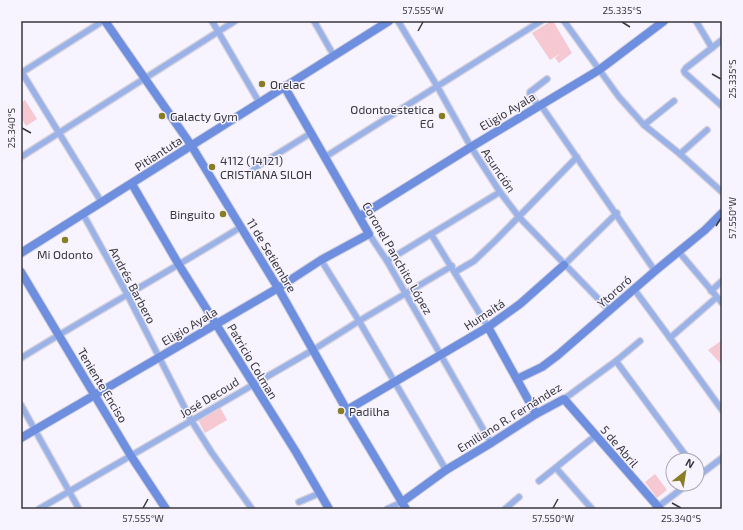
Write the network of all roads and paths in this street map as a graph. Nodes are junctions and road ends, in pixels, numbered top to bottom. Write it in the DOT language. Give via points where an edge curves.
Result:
graph roads {
  1 [pos="104,21"];
  2 [pos="212,21"];
  3 [pos="235,21"];
  4 [pos="314,21"];
  5 [pos="389,21"];
  6 [pos="398,21"];
  7 [pos="541,21"];
  8 [pos="564,21"];
  9 [pos="664,21"];
  10 [pos="696,21"];
  11 [pos="218,32"];
  12 [pos="722,40"];
  13 [pos="712,48"];
  14 [pos="334,56"];
  15 [pos="599,70"];
  16 [pos="21,72"];
  17 [pos="145,78"];
  18 [pos="547,79"];
  19 [pos="284,86"];
  20 [pos="437,86"];
  21 [pos="674,101"];
  22 [pos="259,102"];
  23 [pos="539,105"];
  24 [pos="722,106"];
  25 [pos="644,125"];
  26 [pos="707,130"];
  27 [pos="59,132"];
  28 [pos="311,133"];
  29 [pos="191,145"];
  30 [pos="471,147"];
  31 [pos="680,154"];
  32 [pos="21,157"];
  33 [pos="325,157"];
  34 [pos="577,157"];
  35 [pos="253,169"];
  36 [pos="132,184"];
  37 [pos="500,192"];
  38 [pos="722,192"];
  39 [pos="102,202"];
  40 [pos="617,213"];
  41 [pos="722,213"];
  42 [pos="83,214"];
  43 [pos="360,216"];
  44 [pos="519,217"];
  45 [pos="241,227"];
  46 [pos="369,234"];
  47 [pos="431,234"];
  48 [pos="679,252"];
  49 [pos="21,253"];
  50 [pos="321,260"];
  51 [pos="387,262"];
  52 [pos="180,265"];
  53 [pos="564,265"];
  54 [pos="452,266"];
  55 [pos="655,271"];
  56 [pos="21,272"];
  57 [pos="455,272"];
  58 [pos="722,281"];
  59 [pos="278,288"];
  60 [pos="634,289"];
  61 [pos="711,290"];
  62 [pos="405,293"];
  63 [pos="127,294"];
  64 [pos="717,297"];
  65 [pos="722,303"];
  66 [pos="610,311"];
  67 [pos="358,321"];
  68 [pos="217,323"];
  69 [pos="488,327"];
  70 [pos="59,334"];
  71 [pos="670,338"];
  72 [pos="640,341"];
  73 [pos="313,350"];
  74 [pos="441,354"];
  75 [pos="21,358"];
  76 [pos="159,358"];
  77 [pos="616,360"];
  78 [pos="517,379"];
  79 [pos="394,382"];
  80 [pos="253,384"];
  81 [pos="94,396"];
  82 [pos="564,399"];
  83 [pos="21,405"];
  84 [pos="347,410"];
  85 [pos="722,410"];
  86 [pos="536,414"];
  87 [pos="191,420"];
  88 [pos="35,430"];
  89 [pos="595,436"];
  90 [pos="21,438"];
  91 [pos="491,443"];
  92 [pos="683,452"];
  93 [pos="131,456"];
  94 [pos="722,458"];
  95 [pos="556,468"];
  96 [pos="705,469"];
  97 [pos="446,470"];
  98 [pos="539,481"];
  99 [pos="69,491"];
  100 [pos="678,492"];
  101 [pos="320,493"];
  102 [pos="519,497"];
  103 [pos="299,502"];
  104 [pos="404,506"];
  105 [pos="658,508"];
  106 [pos="39,509"];
  107 [pos="79,509"];
  108 [pos="166,509"];
  109 [pos="252,509"];
  110 [pos="329,509"];
  111 [pos="387,509"];
  112 [pos="505,509"];
  113 [pos="592,509"];
  1 -- 16 [label="street"];
  1 -- 17 [label="street, 11 de Setiembre"];
  2 -- 11 [label="street"];
  3 -- 11 [label="street"];
  4 -- 14 [label="street"];
  5 -- 14 [label="street, Pitiantuta"];
  6 -- 20 [label="street, Asunción"];
  7 -- 20 [label="street"];
  8 -- 15 [label="street"];
  9 -- 15 [label="street, Eligio Ayala"];
  10 -- 13 [label="street"];
  11 -- 17 [label="street"];
  11 -- 22 [label="street"];
  12 -- 13 [label="street"];
  13 -- 24 [label="street" via="684,71"];
  14 -- 19 [label="street, Pitiantuta"];
  15 -- 23 [label="street, Eligio Ayala"];
  15 -- 25 [label="street"];
  16 -- 27 [label="street"];
  17 -- 27 [label="street"];
  17 -- 29 [label="street, 11 de Setiembre"];
  18 -- 23 [label="street" via="530,92"];
  19 -- 22 [label="street, Pitiantuta"];
  19 -- 28 [label="street, Coronel Panchito López"];
  20 -- 30 [label="street, Asunción"];
  20 -- 33 [label="street"];
  21 -- 25 [label="street"];
  22 -- 29 [label="street, Pitiantuta"];
  23 -- 30 [label="street, Eligio Ayala"];
  23 -- 34 [label="street"];
  25 -- 31 [label="street"];
  26 -- 31 [label="street"];
  27 -- 32 [label="street"];
  27 -- 39 [label="street"];
  28 -- 33 [label="street, Coronel Panchito López"];
  28 -- 35 [label="street"];
  29 -- 36 [label="street, Pitiantuta"];
  29 -- 45 [label="street, 11 de Setiembre"];
  30 -- 37 [label="street, Asunción"];
  30 -- 43 [label="street, Eligio Ayala"];
  31 -- 38 [label="street"];
  33 -- 43 [label="street, Coronel Panchito López"];
  34 -- 40 [label="street"];
  34 -- 44 [label="street"];
  36 -- 39 [label="street, Pitiantuta"];
  36 -- 52 [label="street, Patricio Colman"];
  37 -- 44 [label="street, Asunción"];
  37 -- 47 [label="street"];
  39 -- 42 [label="street, Pitiantuta"];
  40 -- 53 [label="street, Humaitá"];
  40 -- 55 [label="street"];
  41 -- 48 [label="street, Ytororó"];
  42 -- 49 [label="street, Pitiantuta"];
  42 -- 63 [label="street, Andrés Barbero"];
  43 -- 46 [label="street, Coronel Panchito López"];
  44 -- 53 [label="street, Asunción"];
  44 -- 57 [label="street" via="474,261"];
  45 -- 52 [label="street"];
  45 -- 59 [label="street, 11 de Setiembre"];
  46 -- 50 [label="street, Eligio Ayala"];
  46 -- 51 [label="street, Coronel Panchito López"];
  47 -- 51 [label="street"];
  47 -- 54 [label="street"];
  48 -- 55 [label="street, Ytororó"];
  48 -- 61 [label="street"];
  50 -- 59 [label="street, Eligio Ayala"];
  50 -- 67 [label="street"];
  51 -- 62 [label="street, Coronel Panchito López"];
  52 -- 63 [label="street"];
  52 -- 68 [label="street, Patricio Colman"];
  53 -- 66 [label="street, Asunción"];
  53 -- 69 [label="street, Humaitá" via="520,304"];
  54 -- 57 [label="street"];
  54 -- 62 [label="street, José Decoud"];
  55 -- 60 [label="street, Ytororó"];
  56 -- 70 [label="street, Teniente Enciso"];
  57 -- 69 [label="street"];
  58 -- 61 [label="street"];
  59 -- 68 [label="street, Eligio Ayala"];
  59 -- 73 [label="street, 11 de Setiembre"];
  60 -- 66 [label="street, Ytororó"];
  60 -- 71 [label="street"];
  61 -- 64 [label="street"];
  62 -- 67 [label="street, José Decoud"];
  62 -- 74 [label="street, Coronel Panchito López"];
  63 -- 70 [label="street"];
  63 -- 76 [label="street, Andrés Barbero"];
  64 -- 65 [label="street"];
  64 -- 71 [label="street"];
  66 -- 78 [label="street, Ytororó" via="553,359"];
  67 -- 73 [label="street, José Decoud"];
  67 -- 79 [label="street"];
  68 -- 76 [label="street, Eligio Ayala"];
  68 -- 80 [label="street, Patricio Colman"];
  69 -- 74 [label="street, Humaitá"];
  69 -- 78 [label="street"];
  70 -- 75 [label="street"];
  70 -- 81 [label="street, Teniente Enciso"];
  71 -- 85 [label="street"];
  72 -- 77 [label="street, Emiliano R. Fernández"];
  73 -- 80 [label="street, José Decoud"];
  73 -- 84 [label="street, 11 de Setiembre"];
  74 -- 79 [label="street, Humaitá"];
  74 -- 91 [label="street, Coronel Panchito López"];
  76 -- 81 [label="street, Eligio Ayala"];
  76 -- 87 [label="street, Andrés Barbero"];
  77 -- 82 [label="street, Emiliano R. Fernández"];
  77 -- 92 [label="street"];
  78 -- 86 [label="street"];
  79 -- 84 [label="street, Humaitá"];
  79 -- 97 [label="street"];
  80 -- 87 [label="street, José Decoud"];
  80 -- 101 [label="street, Patricio Colman"];
  81 -- 88 [label="street, Eligio Ayala"];
  81 -- 93 [label="street, Teniente Enciso"];
  82 -- 86 [label="street, Emiliano R. Fernández"];
  82 -- 89 [label="street, 5 de Abril"];
  83 -- 88 [label="street"];
  84 -- 104 [label="street, 11 de Setiembre"];
  86 -- 91 [label="street, Emiliano R. Fernández"];
  87 -- 93 [label="street, José Decoud"];
  87 -- 109 [label="street, Andrés Barbero"];
  88 -- 90 [label="street, Eligio Ayala"];
  88 -- 99 [label="street"];
  89 -- 95 [label="street"];
  89 -- 105 [label="street, 5 de Abril"];
  91 -- 97 [label="street, Emiliano R. Fernández"];
  93 -- 99 [label="street, José Decoud"];
  93 -- 108 [label="street, Teniente Enciso"];
  94 -- 96 [label="street"];
  95 -- 98 [label="street"];
  95 -- 113 [label="street"];
  97 -- 104 [label="street, Emiliano R. Fernández"];
  99 -- 106 [label="street, José Decoud"];
  99 -- 107 [label="street"];
  100 -- 105 [label="street"];
  101 -- 103 [label="street"];
  101 -- 110 [label="street, Patricio Colman"];
  102 -- 112 [label="street"];
  104 -- 111 [label="street, Emiliano R. Fernández"];
}
